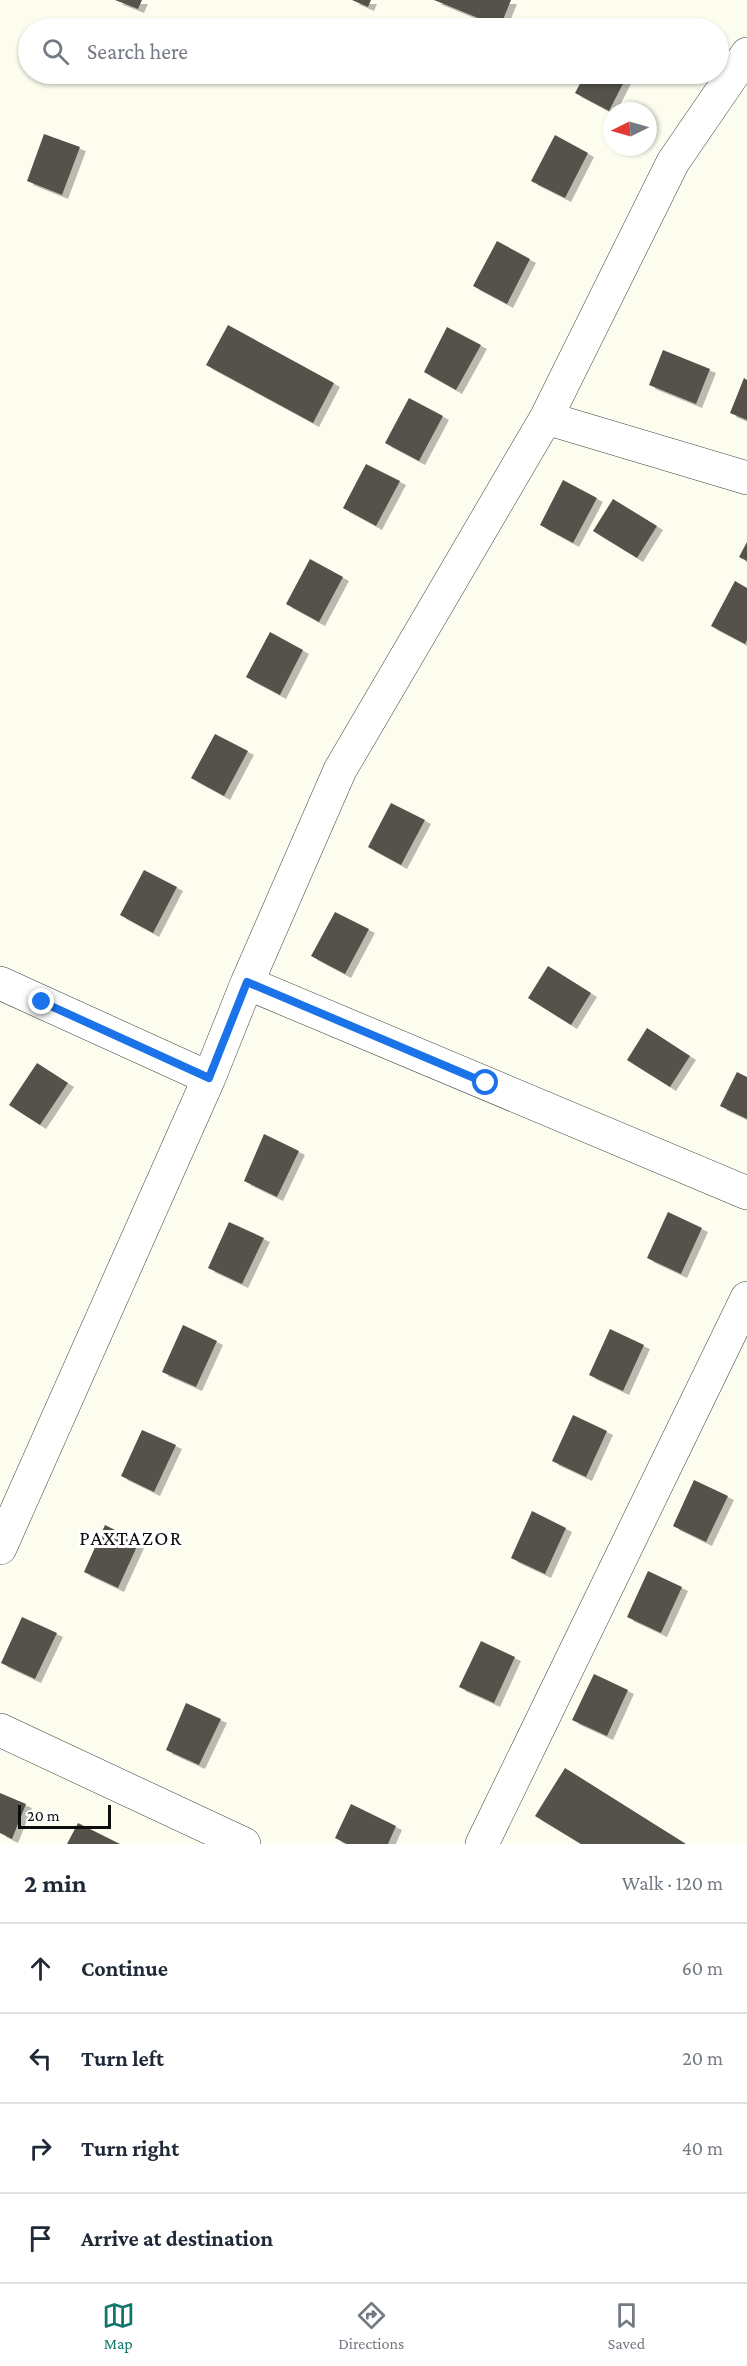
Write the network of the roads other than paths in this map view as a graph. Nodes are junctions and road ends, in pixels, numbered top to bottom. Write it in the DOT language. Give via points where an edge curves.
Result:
graph roads {
  1 [pos="747,54"];
  2 [pos="729,80"];
  3 [pos="726,84"];
  4 [pos="546,418"];
  5 [pos="747,478"];
  6 [pos="247,982"];
  7 [pos="0,983"];
  8 [pos="209,1078"];
  9 [pos="747,1193"];
  10 [pos="747,1298"];
  11 [pos="0,1548"];
  12 [pos="0,1730"];
  13 [pos="244,1844"];
  14 [pos="482,1844"];
  1 -- 2 [label="street"];
  3 -- 4 [label="street" via="673,162"];
  4 -- 5 [label="street"];
  4 -- 6 [label="street" via="339,770"];
  6 -- 8 [label="street"];
  6 -- 9 [label="street"];
  7 -- 8 [label="street"];
  8 -- 11 [label="street"];
  10 -- 14 [label="street"];
  12 -- 13 [label="street"];
}
